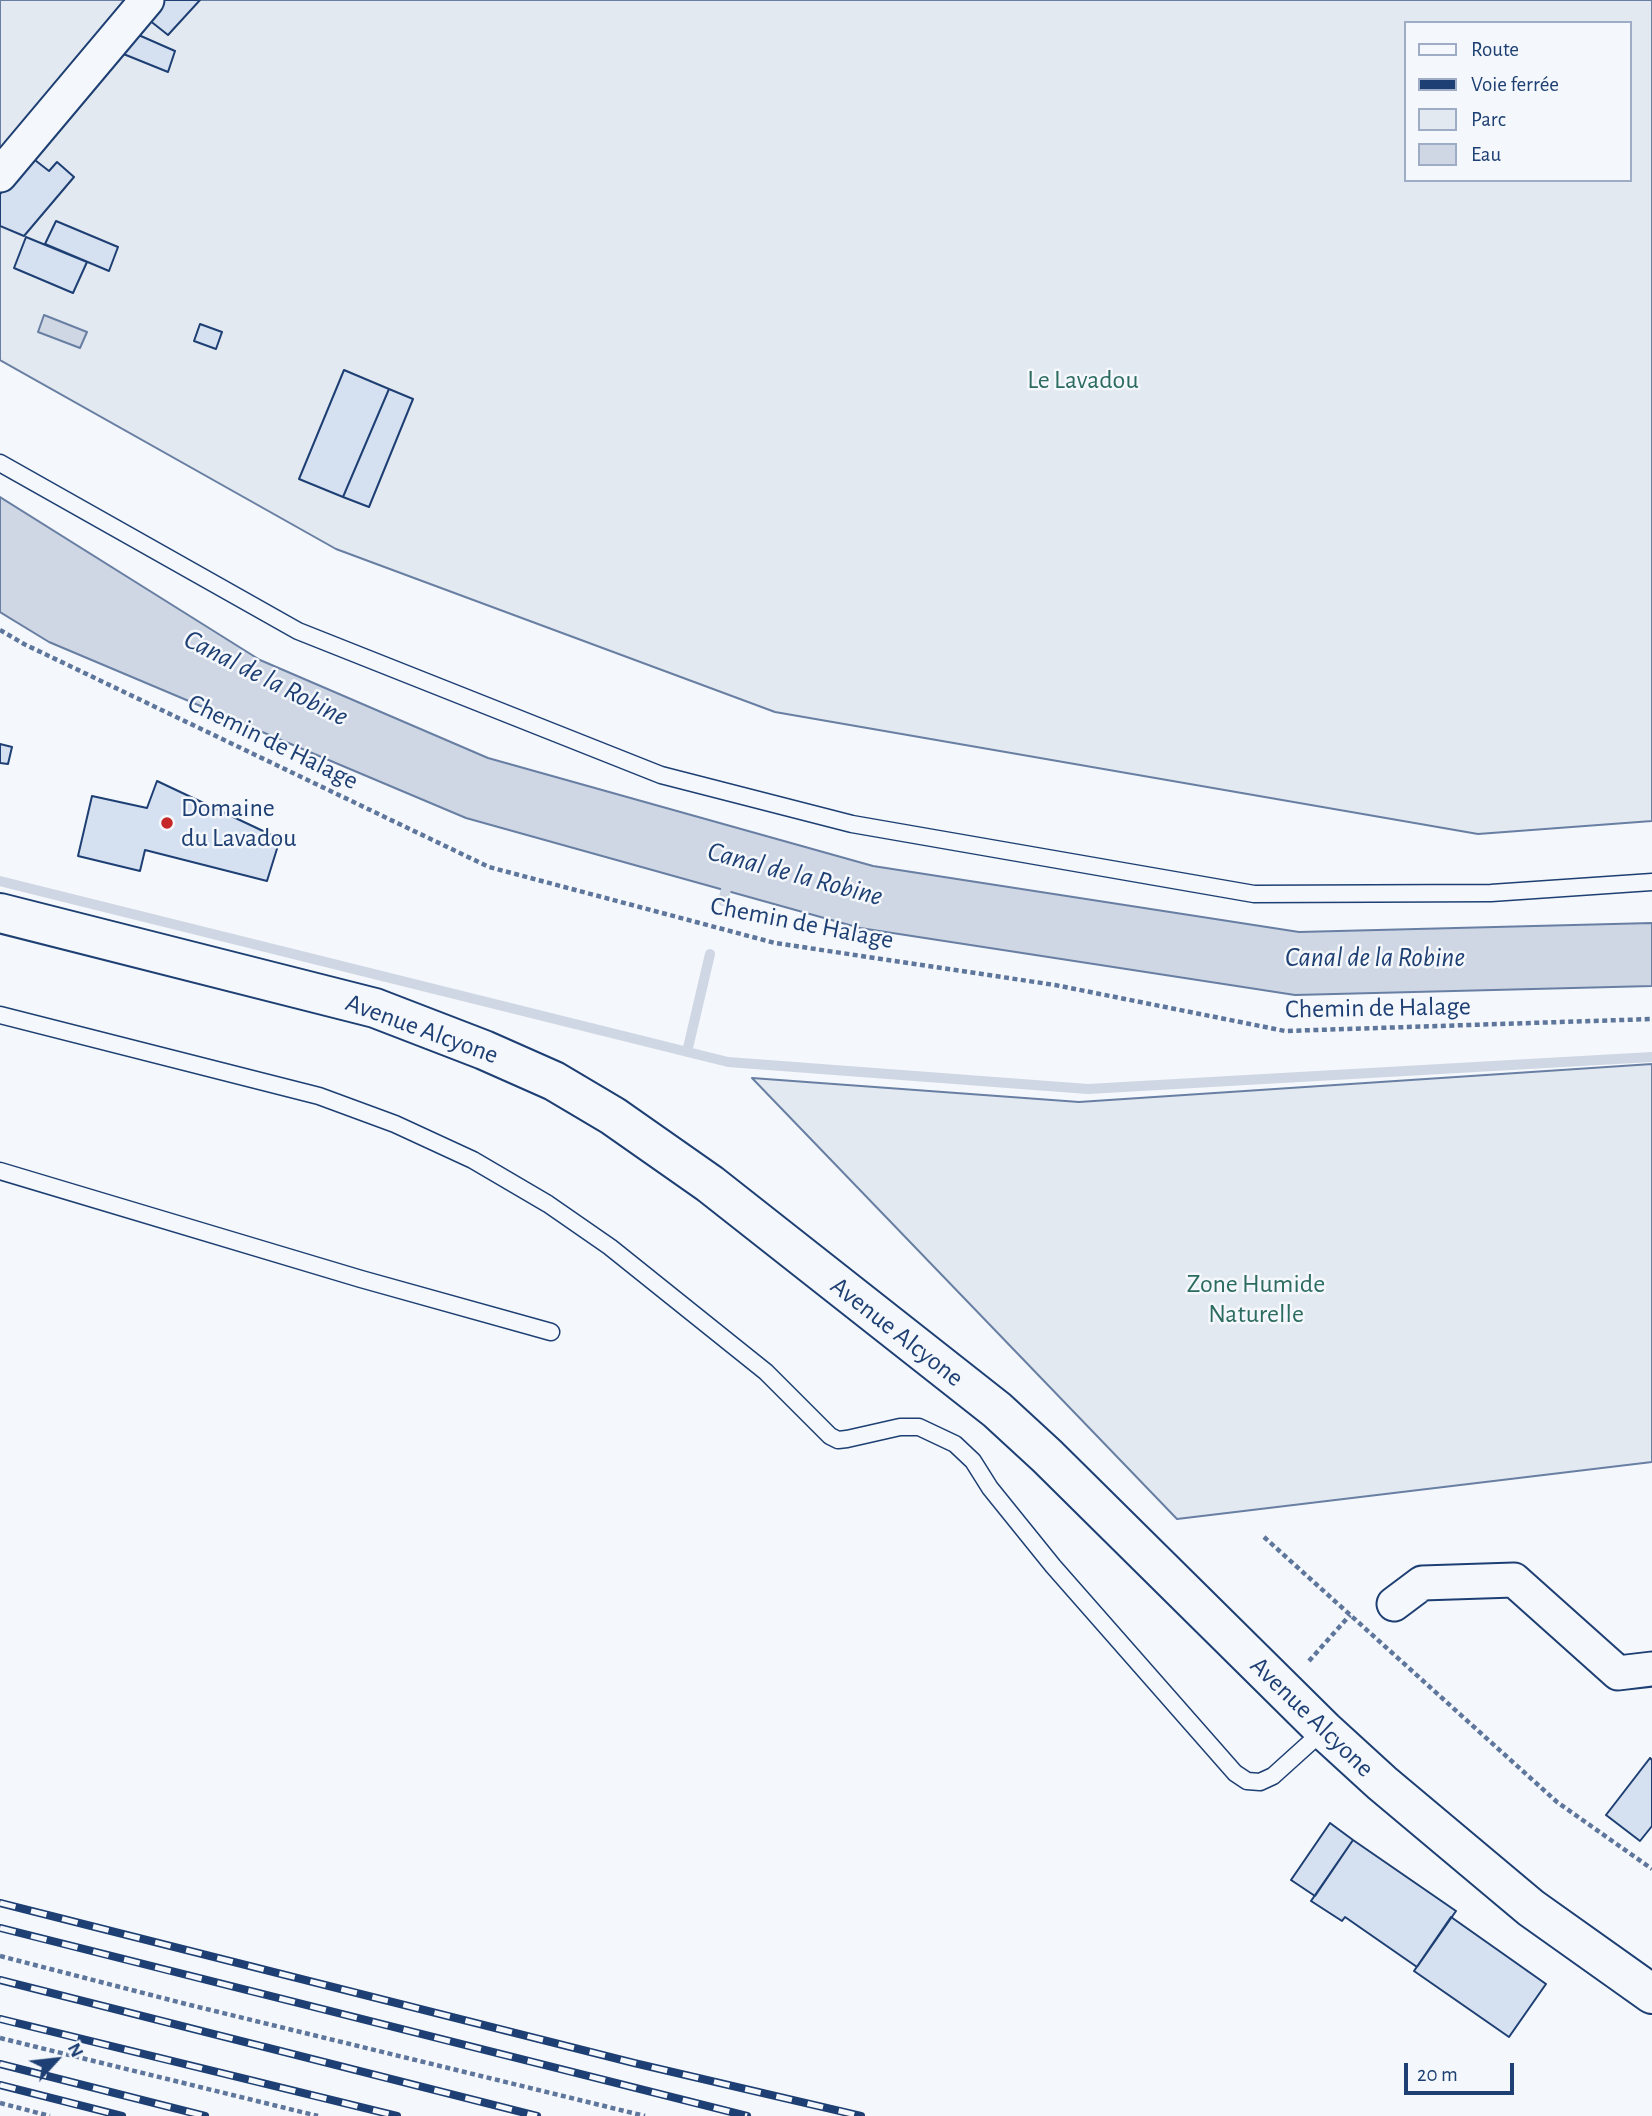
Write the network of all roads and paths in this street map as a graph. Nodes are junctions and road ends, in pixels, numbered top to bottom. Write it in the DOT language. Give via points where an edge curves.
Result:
graph roads {
  1 [pos="147,0"];
  2 [pos="0,175"];
  3 [pos="0,463"];
  4 [pos="0,630"];
  5 [pos="1652,882"];
  6 [pos="0,913"];
  7 [pos="0,1015"];
  8 [pos="1652,1019"];
  9 [pos="0,1171"];
  10 [pos="551,1332"];
  11 [pos="1264,1537"];
  12 [pos="1394,1604"];
  13 [pos="1350,1615"];
  14 [pos="1652,1669"];
  15 [pos="1283,1690"];
  16 [pos="1324,1730"];
  17 [pos="1652,1869"];
  18 [pos="0,1956"];
  19 [pos="1652,1994"];
  20 [pos="0,2038"];
  21 [pos="0,2103"];
  22 [pos="50,2116"];
  23 [pos="318,2116"];
  24 [pos="645,2116"];
  1 -- 2 [label="street"];
  3 -- 5 [label="lane" via="298,631 661,775 840,821 1254,894 1490,893"];
  4 -- 8 [label="path, Chemin de Halage" via="489,867 775,943 1055,985 1285,1031"];
  6 -- 15 [label="street, Avenue Alcyone" via="375,1008 554,1081 613,1116 710,1184 997,1410"];
  7 -- 16 [label="lane" via="319,1096 473,1160 610,1247 766,1372 830,1436 838,1440 919,1427 955,1444 1053,1566 1235,1773 1247,1781 1273,1776"];
  9 -- 10 [label="lane"];
  11 -- 13 [label="path"];
  12 -- 14 [label="street" via="1422,1583 1514,1580 1618,1673"];
  13 -- 15 [label="path"];
  13 -- 17 [label="path" via="1557,1802"];
  15 -- 16 [label="street, Avenue Alcyone"];
  16 -- 19 [label="street, Avenue Alcyone" via="1520,1899"];
  18 -- 24 [label="path"];
  20 -- 23 [label="path"];
  21 -- 22 [label="path"];
}
